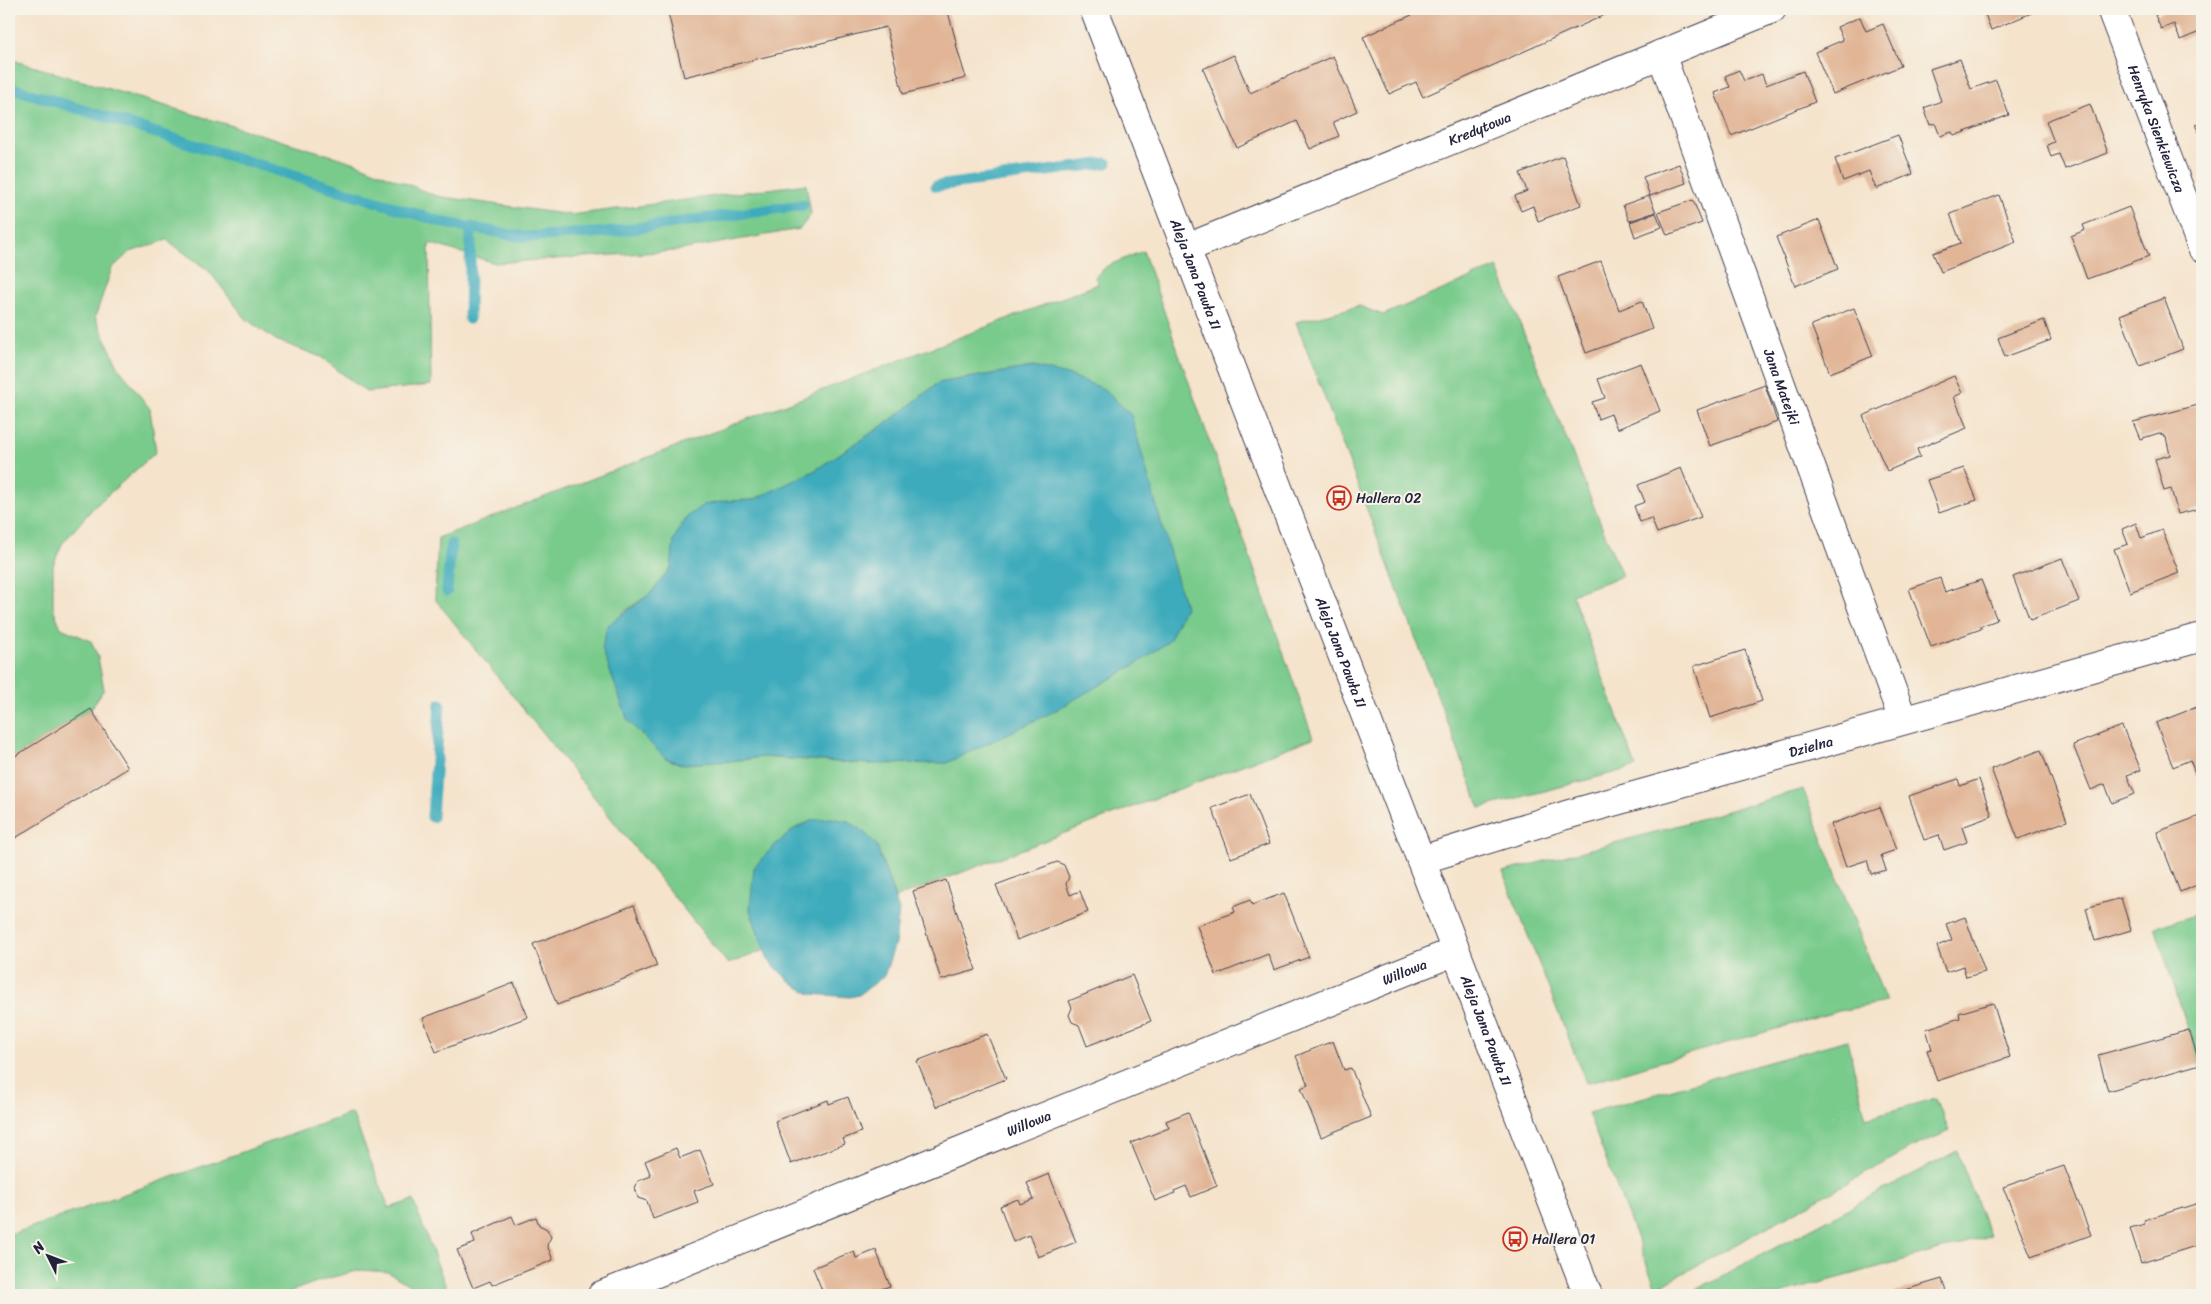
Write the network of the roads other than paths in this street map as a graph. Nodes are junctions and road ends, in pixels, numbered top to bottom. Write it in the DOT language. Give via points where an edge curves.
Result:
graph roads {
  1 [pos="1094,9"];
  2 [pos="1772,9"];
  3 [pos="2111,9"];
  4 [pos="1662,54"];
  5 [pos="1187,248"];
  6 [pos="2202,248"];
  7 [pos="2202,637"];
  8 [pos="1903,720"];
  9 [pos="1421,860"];
  10 [pos="1456,951"];
  11 [pos="602,1295"];
  12 [pos="1588,1295"];
  1 -- 5 [label="street, Aleja Jana Pawła II"];
  2 -- 4 [label="street, Kredytowa"];
  3 -- 6 [label="street, Henryka Sienkiewicza"];
  4 -- 5 [label="street, Kredytowa"];
  4 -- 8 [label="street, Jana Matejki"];
  5 -- 9 [label="street, Aleja Jana Pawła II"];
  7 -- 8 [label="street, Dzielna"];
  8 -- 9 [label="street, Dzielna" via="1566,815"];
  9 -- 10 [label="street, Aleja Jana Pawła II"];
  10 -- 11 [label="street, Willowa"];
  10 -- 12 [label="street, Aleja Jana Pawła II"];
}
